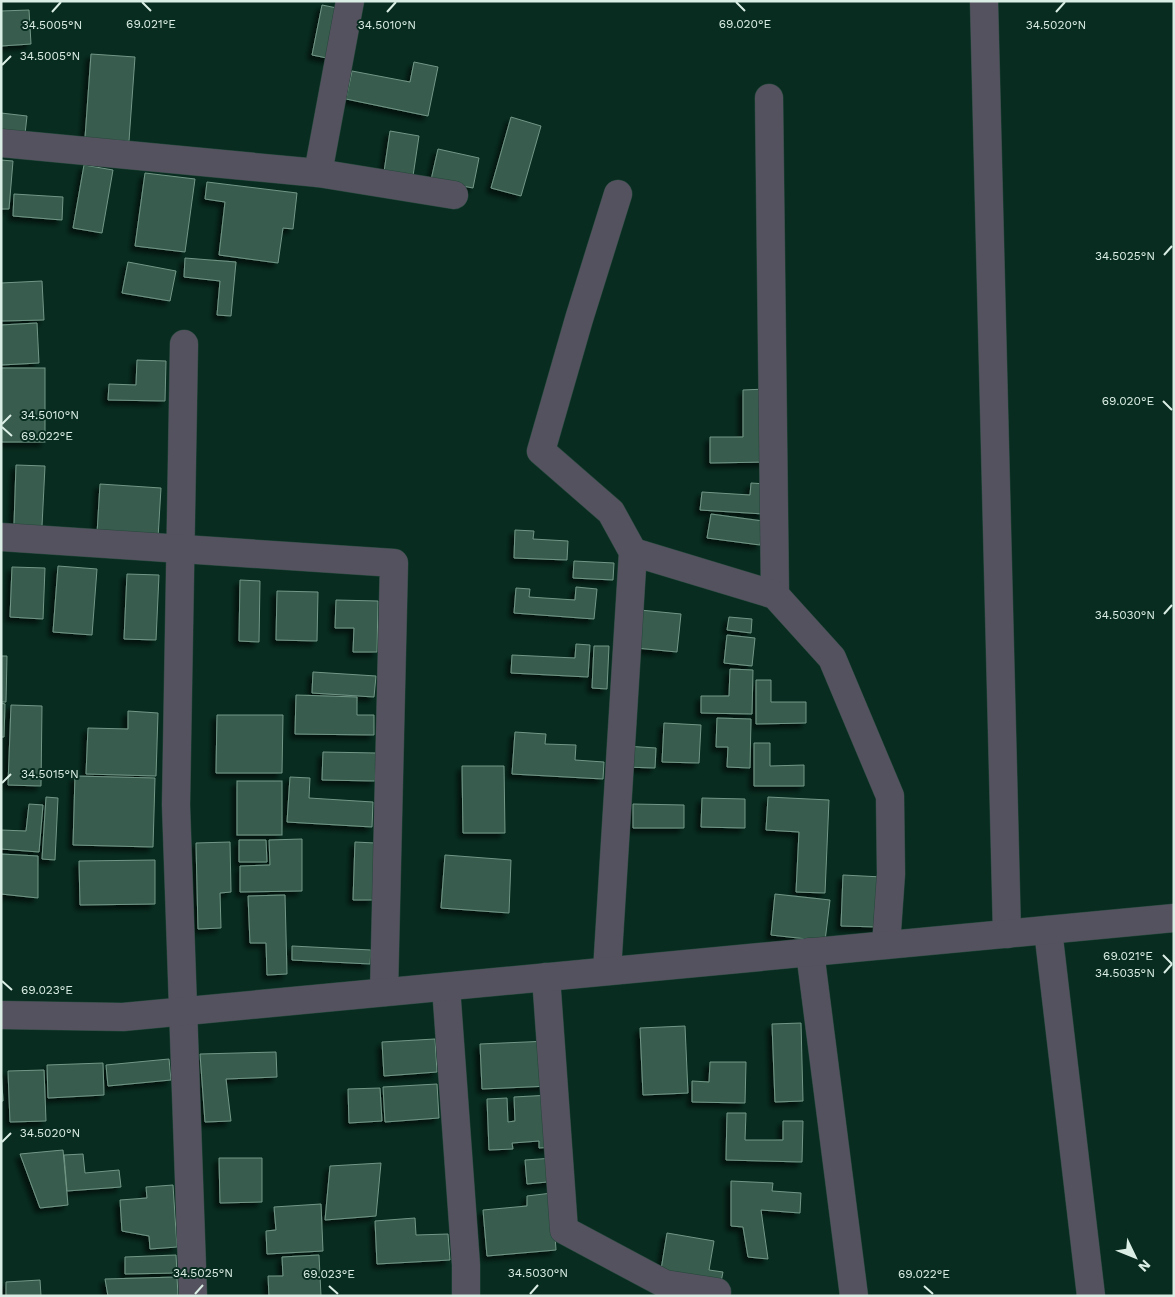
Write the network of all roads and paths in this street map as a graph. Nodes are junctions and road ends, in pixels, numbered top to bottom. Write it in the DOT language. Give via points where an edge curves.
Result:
graph roads {
  1 [pos="350,1"];
  2 [pos="984,1"];
  3 [pos="769,98"];
  4 [pos="1,143"];
  5 [pos="318,174"];
  6 [pos="618,194"];
  7 [pos="454,195"];
  8 [pos="184,344"];
  9 [pos="1,537"];
  10 [pos="181,549"];
  11 [pos="634,552"];
  12 [pos="775,594"];
  13 [pos="1174,918"];
  14 [pos="1048,930"];
  15 [pos="1006,934"];
  16 [pos="886,945"];
  17 [pos="810,952"];
  18 [pos="607,972"];
  19 [pos="546,977"];
  20 [pos="446,987"];
  21 [pos="384,992"];
  22 [pos="183,1012"];
  23 [pos="1,1015"];
  24 [pos="665,1290"];
  25 [pos="717,1292"];
  26 [pos="193,1296"];
  27 [pos="466,1296"];
  28 [pos="854,1296"];
  29 [pos="1091,1296"];
  1 -- 5 [label="street"];
  2 -- 15 [label="street"];
  3 -- 12 [label="street"];
  4 -- 5 [label="street"];
  5 -- 7 [label="street"];
  6 -- 11 [label="street" via="541,451 611,512"];
  8 -- 10 [label="street"];
  9 -- 10 [label="street"];
  10 -- 21 [label="street" via="394,563"];
  10 -- 22 [label="street" via="176,805"];
  11 -- 12 [label="street"];
  11 -- 18 [label="street"];
  12 -- 16 [label="street" via="832,658 890,796 892,874"];
  13 -- 14 [label="street"];
  14 -- 15 [label="street"];
  14 -- 29 [label="street"];
  15 -- 16 [label="street"];
  16 -- 17 [label="street"];
  17 -- 18 [label="street"];
  17 -- 28 [label="street"];
  18 -- 19 [label="street"];
  19 -- 20 [label="street"];
  19 -- 24 [label="street" via="564,1230"];
  20 -- 21 [label="street"];
  20 -- 27 [label="street"];
  21 -- 22 [label="street"];
  22 -- 23 [label="street" via="123,1017"];
  22 -- 26 [label="street"];
  24 -- 25 [label="street"];
}
